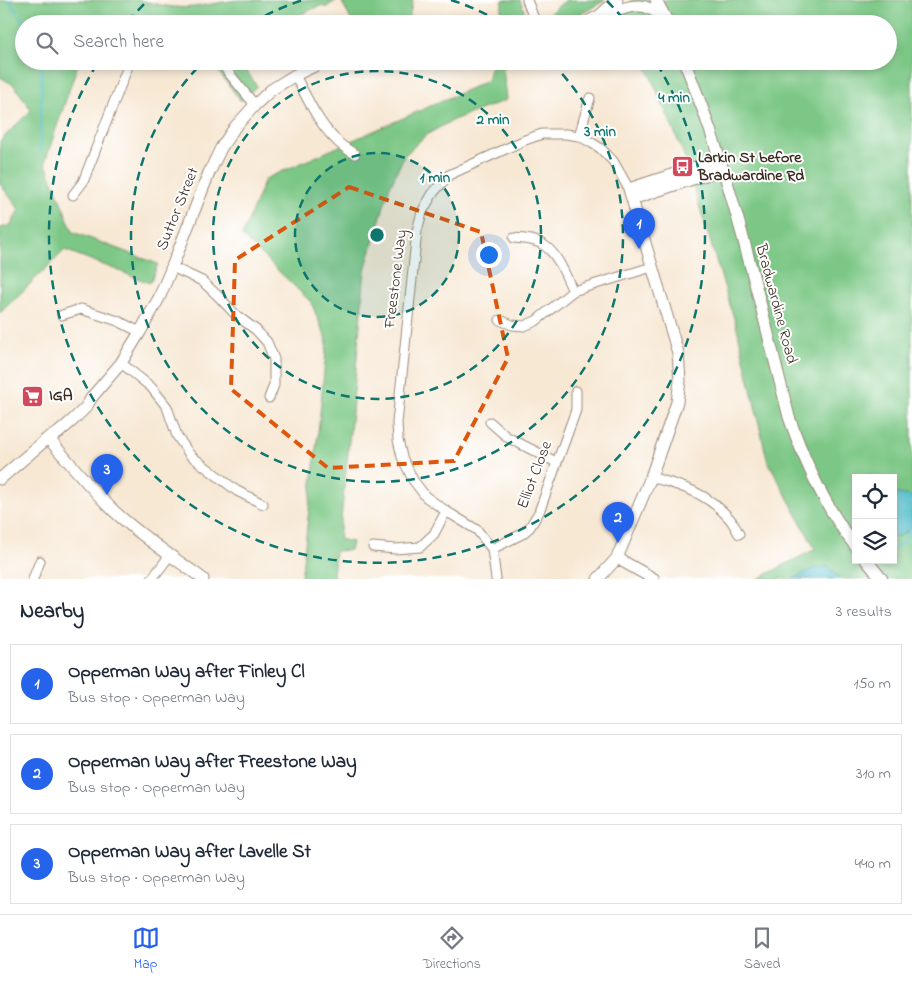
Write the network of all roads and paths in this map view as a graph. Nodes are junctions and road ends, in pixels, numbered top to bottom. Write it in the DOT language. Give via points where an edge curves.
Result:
graph roads {
  1 [pos="527,0"];
  2 [pos="633,0"];
  3 [pos="656,0"];
  4 [pos="663,0"];
  5 [pos="617,6"];
  6 [pos="533,15"];
  7 [pos="601,15"];
  8 [pos="660,15"];
  9 [pos="664,15"];
  10 [pos="667,15"];
  11 [pos="127,70"];
  12 [pos="226,70"];
  13 [pos="306,70"];
  14 [pos="688,70"];
  15 [pos="295,75"];
  16 [pos="590,98"];
  17 [pos="255,105"];
  18 [pos="579,136"];
  19 [pos="355,154"];
  20 [pos="722,164"];
  21 [pos="631,194"];
  22 [pos="73,195"];
  23 [pos="514,238"];
  24 [pos="652,267"];
  25 [pos="172,268"];
  26 [pos="573,290"];
  27 [pos="62,314"];
  28 [pos="500,320"];
  29 [pos="140,332"];
  30 [pos="121,363"];
  31 [pos="576,391"];
  32 [pos="269,398"];
  33 [pos="490,422"];
  34 [pos="48,438"];
  35 [pos="556,462"];
  36 [pos="651,477"];
  37 [pos="0,479"];
  38 [pos="263,504"];
  39 [pos="446,511"];
  40 [pos="739,534"];
  41 [pos="852,541"];
  42 [pos="373,547"];
  43 [pos="492,549"];
  44 [pos="170,555"];
  45 [pos="617,558"];
  46 [pos="40,561"];
  47 [pos="869,564"];
  48 [pos="33,579"];
  49 [pos="152,579"];
  50 [pos="203,579"];
  51 [pos="496,579"];
  52 [pos="598,579"];
  53 [pos="654,579"];
  54 [pos="882,579"];
  1 -- 6 [label="street"];
  2 -- 5 [label="street"];
  3 -- 9 [label="street"];
  4 -- 10 [label="street"];
  5 -- 7 [label="street"];
  5 -- 8 [label="street" via="646,7"];
  11 -- 22 [label="street" via="83,182"];
  12 -- 17 [label="street"];
  13 -- 15 [label="street, Suttor Street"];
  14 -- 20 [label="street, Bradwardine Road"];
  15 -- 17 [label="street, Suttor Street"];
  15 -- 19 [label="street" via="312,108 334,139"];
  16 -- 18 [label="street"];
  17 -- 25 [label="street, Suttor Street" via="221,148"];
  18 -- 21 [label="street, Freestone Way" via="608,155"];
  18 -- 39 [label="street, Freestone Way" via="542,134 492,154 449,175 422,212 417,231 397,423 398,440 413,480 426,496"];
  20 -- 21 [label="street"];
  20 -- 41 [label="street, Bradwardine Road" via="794,433 823,497"];
  21 -- 24 [label="street"];
  23 -- 26 [label="street" via="543,244 556,257"];
  24 -- 26 [label="street"];
  24 -- 36 [label="street" via="678,353 680,382 677,402"];
  25 -- 29 [label="street, Suttor Street"];
  25 -- 32 [label="street" via="202,282 267,342 274,359 274,385"];
  26 -- 28 [label="street" via="530,324 512,325"];
  27 -- 29 [label="street" via="81,309"];
  29 -- 30 [label="street, Suttor Street"];
  30 -- 34 [label="street, Suttor Street" via="86,407"];
  30 -- 38 [label="street" via="151,387 167,407 177,436 190,455 236,491"];
  31 -- 35 [label="street, Elliot Close" via="576,410"];
  33 -- 35 [label="street" via="507,437"];
  34 -- 37 [label="street, Suttor Street"];
  34 -- 44 [label="street" via="116,513"];
  35 -- 43 [label="street, Elliot Close" via="539,512 530,527"];
  36 -- 40 [label="street" via="686,487 707,498 729,518"];
  36 -- 45 [label="street"];
  39 -- 42 [label="street" via="434,534 420,547"];
  39 -- 43 [label="street, Freestone Way" via="477,530"];
  43 -- 51 [label="street"];
  44 -- 49 [label="street"];
  44 -- 50 [label="street"];
  45 -- 52 [label="street"];
  45 -- 53 [label="street"];
  46 -- 48 [label="street"];
  47 -- 54 [label="street"];
}
